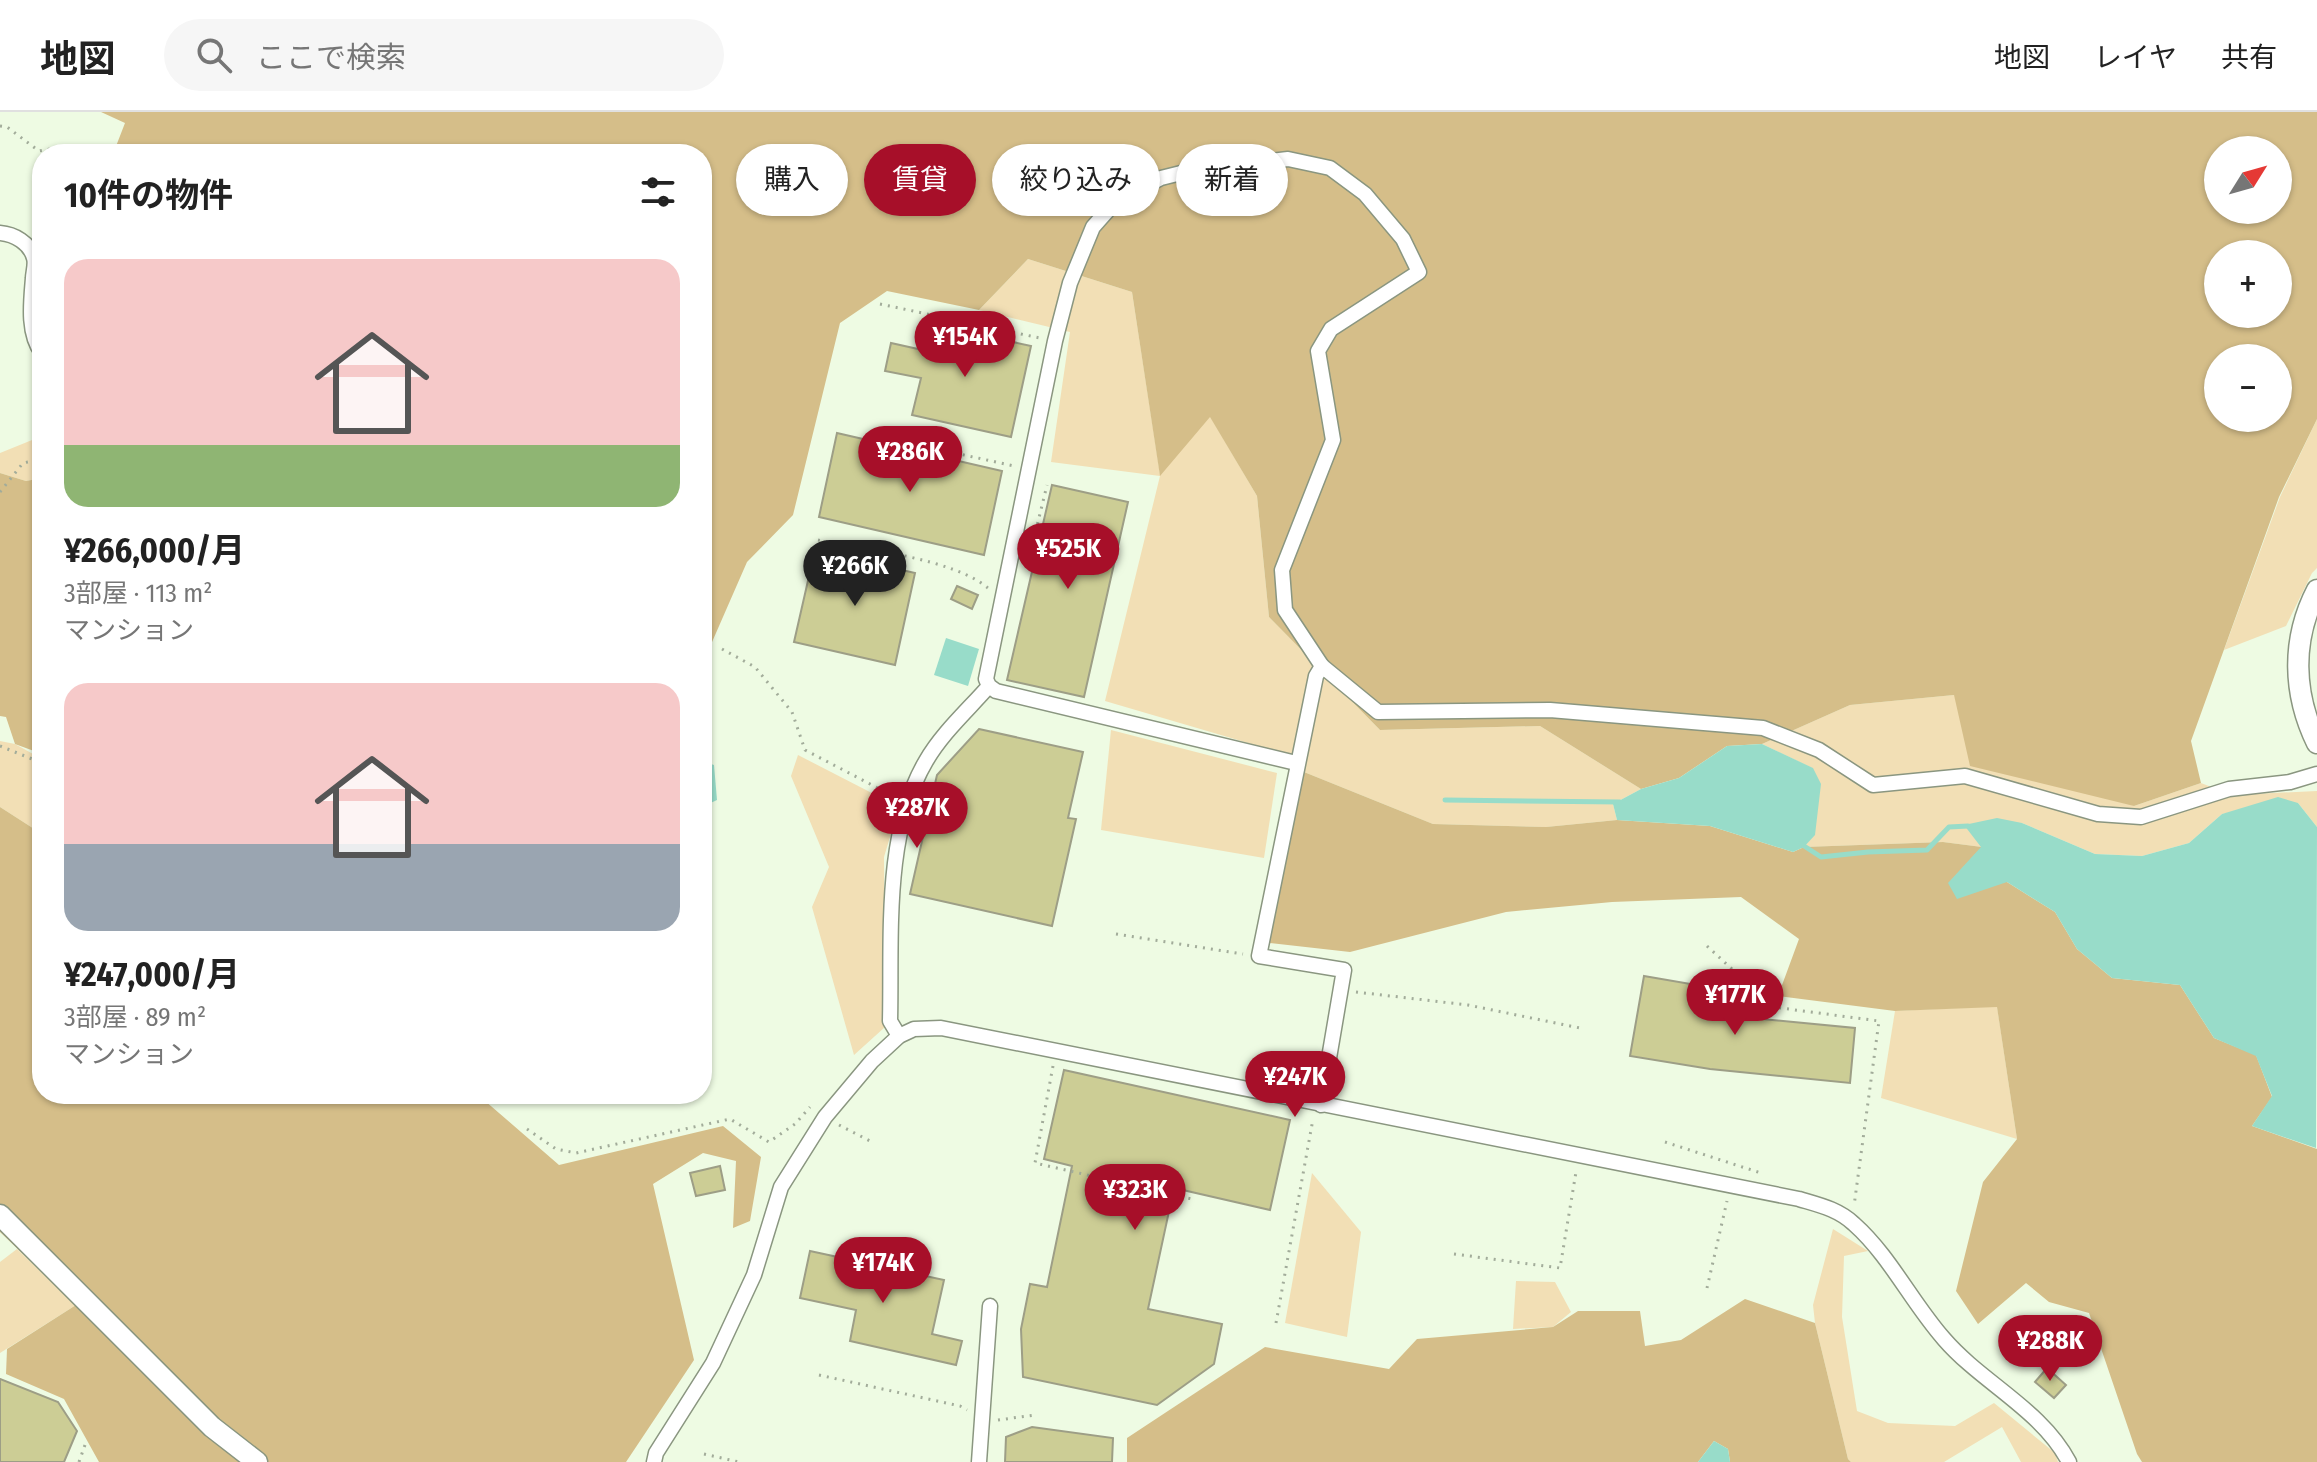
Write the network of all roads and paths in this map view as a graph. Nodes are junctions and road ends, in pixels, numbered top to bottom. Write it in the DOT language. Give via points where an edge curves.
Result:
graph roads {
  1 [pos="0,126"];
  2 [pos="32,146"];
  3 [pos="0,233"];
  4 [pos="32,255"];
  5 [pos="32,285"];
  6 [pos="880,304"];
  7 [pos="32,321"];
  8 [pos="1055,341"];
  9 [pos="869,434"];
  10 [pos="32,461"];
  11 [pos="1030,469"];
  12 [pos="0,492"];
  13 [pos="818,540"];
  14 [pos="2317,590"];
  15 [pos="1003,602"];
  16 [pos="722,649"];
  17 [pos="1322,666"];
  18 [pos="989,686"];
  19 [pos="2317,743"];
  20 [pos="0,746"];
  21 [pos="32,759"];
  22 [pos="1296,763"];
  23 [pos="2317,774"];
  24 [pos="908,801"];
  25 [pos="1116,934"];
  26 [pos="1707,946"];
  27 [pos="1259,956"];
  28 [pos="1341,990"];
  29 [pos="1580,1028"];
  30 [pos="899,1036"];
  31 [pos="1056,1051"];
  32 [pos="812,1105"];
  33 [pos="1321,1105"];
  34 [pos="825,1117"];
  35 [pos="527,1129"];
  36 [pos="872,1142"];
  37 [pos="1665,1142"];
  38 [pos="1579,1156"];
  39 [pos="1769,1176"];
  40 [pos="1730,1186"];
  41 [pos="1192,1199"];
  42 [pos="0,1215"];
  43 [pos="1852,1221"];
  44 [pos="1454,1254"];
  45 [pos="1707,1288"];
  46 [pos="990,1306"];
  47 [pos="1276,1323"];
  48 [pos="819,1375"];
  49 [pos="1035,1415"];
  50 [pos="983,1422"];
  51 [pos="86,1442"];
  52 [pos="704,1454"];
  53 [pos="79,1462"];
  54 [pos="257,1462"];
  55 [pos="654,1462"];
  56 [pos="739,1462"];
  57 [pos="979,1462"];
  58 [pos="2069,1462"];
  1 -- 2 [label="path"];
  3 -- 4 [label="street" via="25,243"];
  5 -- 7 [label="street"];
  6 -- 8 [label="path"];
  8 -- 11 [label="street"];
  8 -- 17 [label="street" via="1070,283 1093,227 1116,201 1161,178 1288,159 1330,168 1365,194 1403,239 1419,272 1331,329 1318,351 1333,440 1282,570 1285,610"];
  9 -- 11 [label="path"];
  10 -- 12 [label="path" via="23,463"];
  11 -- 15 [label="street"];
  13 -- 15 [label="path" via="925,561 979,580"];
  14 -- 19 [label="street" via="2298,651 2298,688"];
  15 -- 18 [label="street" via="986,679"];
  16 -- 24 [label="path" via="755,667 792,712 805,750"];
  17 -- 22 [label="street"];
  17 -- 23 [label="street" via="1378,712 1550,710 1763,728 1819,750 1873,785 1965,776 2098,814 2141,817 2229,789"];
  18 -- 22 [label="street"];
  18 -- 24 [label="street" via="934,747"];
  20 -- 21 [label="path"];
  22 -- 27 [label="street"];
  24 -- 30 [label="street" via="894,867 890,1021"];
  25 -- 27 [label="path"];
  26 -- 43 [label="path" via="1773,1007 1879,1021"];
  27 -- 28 [label="street" via="1344,970"];
  28 -- 29 [label="path" via="1468,1005"];
  28 -- 33 [label="street"];
  30 -- 31 [label="street" via="914,1029 941,1028"];
  30 -- 34 [label="street"];
  31 -- 33 [label="street"];
  31 -- 41 [label="path" via="1035,1163"];
  32 -- 35 [label="path" via="769,1142 730,1119 576,1153 556,1149"];
  33 -- 38 [label="street"];
  33 -- 47 [label="path" via="1313,1117"];
  34 -- 36 [label="path"];
  34 -- 55 [label="street" via="781,1187 754,1275 713,1363"];
  37 -- 39 [label="path"];
  38 -- 40 [label="street"];
  38 -- 44 [label="path" via="1560,1268"];
  40 -- 43 [label="street" via="1799,1199"];
  40 -- 45 [label="path"];
  42 -- 54 [label="street" via="212,1427"];
  43 -- 58 [label="street" via="1942,1337 1969,1366 2042,1424"];
  46 -- 50 [label="street"];
  48 -- 50 [label="path" via="960,1406"];
  49 -- 50 [label="path"];
  50 -- 57 [label="street"];
  51 -- 53 [label="path"];
  52 -- 56 [label="path"];
}
